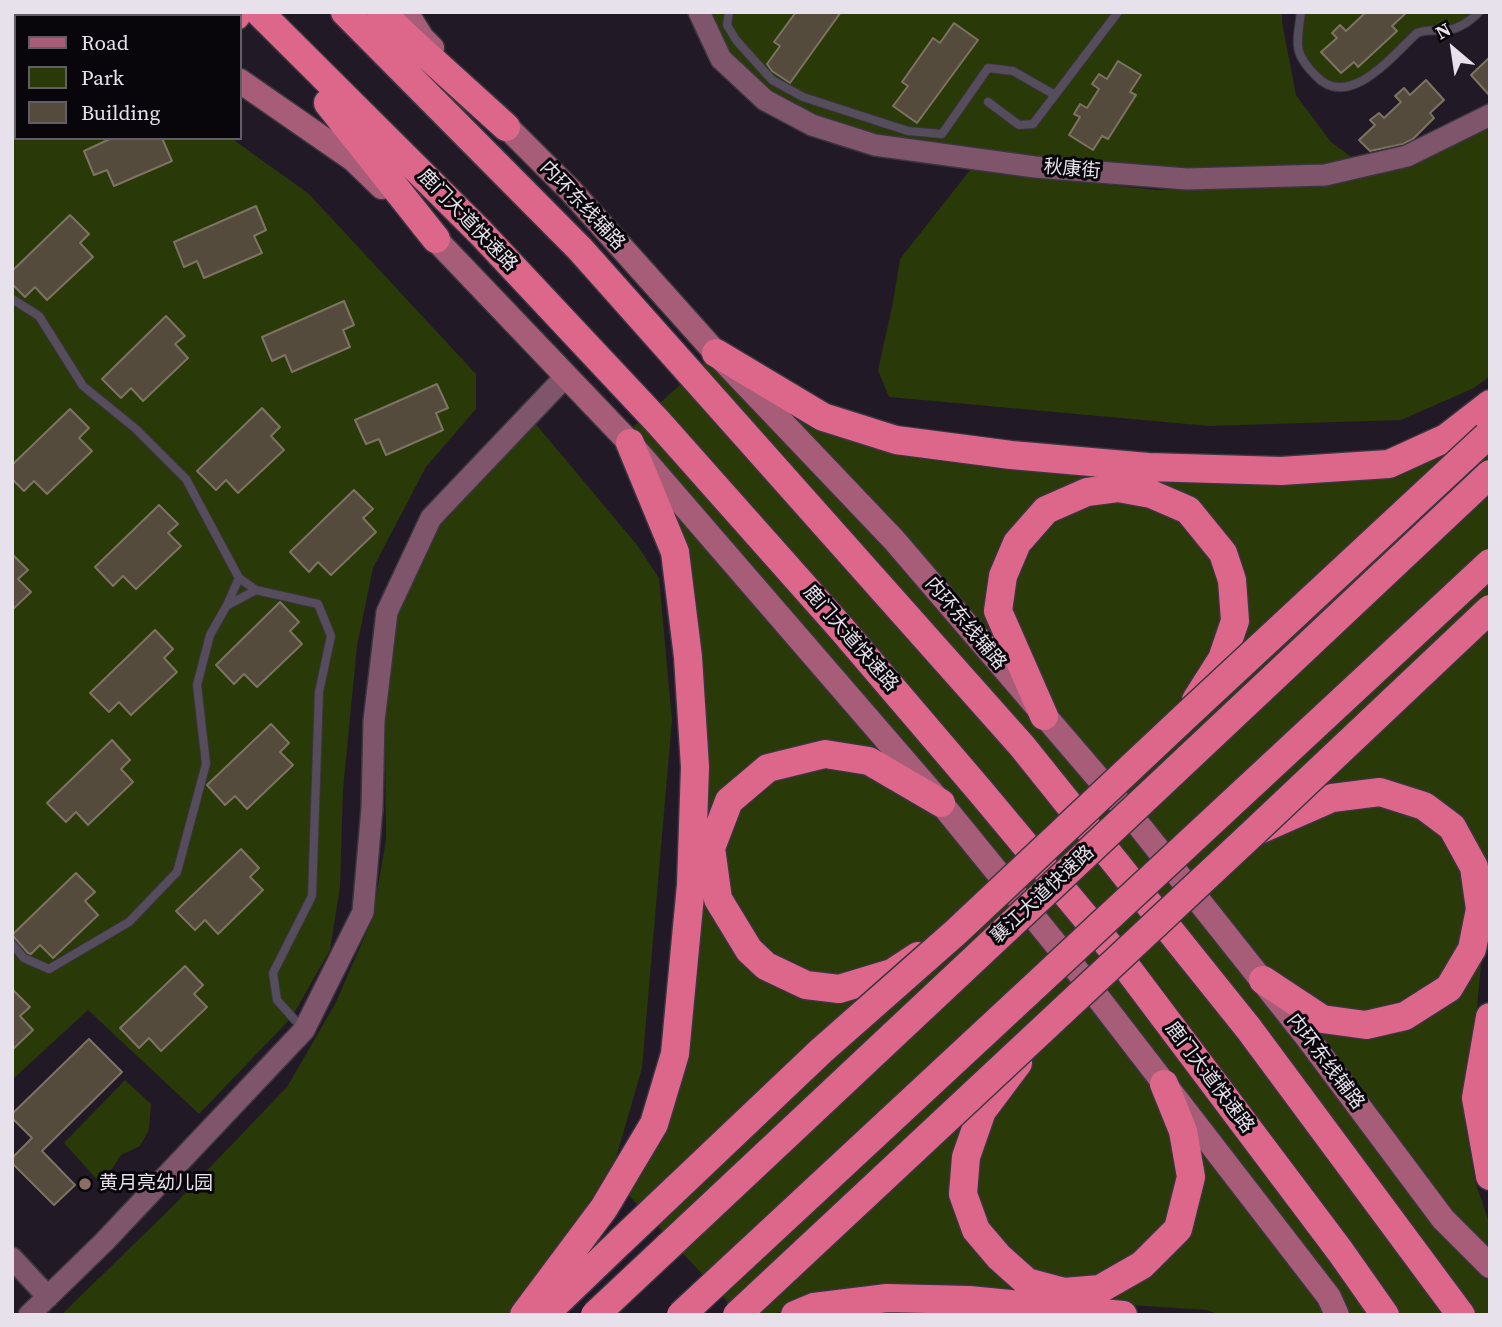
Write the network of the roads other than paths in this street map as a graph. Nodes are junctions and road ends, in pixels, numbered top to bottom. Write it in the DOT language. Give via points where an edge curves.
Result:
graph roads {
  1 [pos="258,12"];
  2 [pos="345,12"];
  3 [pos="381,12"];
  4 [pos="406,12"];
  5 [pos="699,12"];
  6 [pos="729,12"];
  7 [pos="1118,12"];
  8 [pos="1301,12"];
  9 [pos="1479,12"];
  10 [pos="242,22"];
  11 [pos="242,81"];
  12 [pos="1055,95"];
  13 [pos="988,102"];
  14 [pos="1490,116"];
  15 [pos="506,127"];
  16 [pos="436,239"];
  17 [pos="12,299"];
  18 [pos="716,353"];
  19 [pos="566,376"];
  20 [pos="1490,404"];
  21 [pos="1488,435"];
  22 [pos="630,443"];
  23 [pos="1490,474"];
  24 [pos="1490,563"];
  25 [pos="239,578"];
  26 [pos="256,590"];
  27 [pos="227,606"];
  28 [pos="1490,609"];
  29 [pos="1188,714"];
  30 [pos="1044,716"];
  31 [pos="941,803"];
  32 [pos="1254,832"];
  33 [pos="956,932"];
  34 [pos="12,944"];
  35 [pos="1262,980"];
  36 [pos="1490,1017"];
  37 [pos="1045,1026"];
  38 [pos="304,1030"];
  39 [pos="1164,1084"];
  40 [pos="1490,1176"];
  41 [pos="12,1258"];
  42 [pos="1490,1266"];
  43 [pos="48,1297"];
  44 [pos="29,1315"];
  45 [pos="524,1315"];
  46 [pos="544,1315"];
  47 [pos="595,1315"];
  48 [pos="681,1315"];
  49 [pos="737,1315"];
  50 [pos="794,1315"];
  51 [pos="1123,1315"];
  52 [pos="1337,1315"];
  53 [pos="1385,1315"];
  54 [pos="1461,1315"];
  1 -- 53 [label="highway, 鹿门大道快速路" via="480,232 659,423 841,628 1122,961"];
  2 -- 54 [label="highway" via="580,249 1022,746 1249,1029"];
  3 -- 15 [label="highway"];
  4 -- 15 [label="main road, 内环东线辅路" via="422,38"];
  5 -- 14 [label="street, 秋康街" via="721,59 765,100 812,125 875,145 995,162 1187,179 1325,175 1407,156"];
  6 -- 12 [label="lane" via="727,25 736,40 772,80 803,97 908,131 942,134 988,68 1013,71"];
  7 -- 12 [label="lane"];
  8 -- 9 [label="lane" via="1297,44 1302,62 1323,84 1336,88 1369,77 1417,33 1457,28"];
  10 -- 16 [label="highway" via="331,106"];
  11 -- 16 [label="main road" via="354,160"];
  12 -- 13 [label="lane" via="1033,124 1019,124"];
  15 -- 18 [label="main road, 内环东线辅路" via="571,191"];
  16 -- 19 [label="main road"];
  17 -- 25 [label="lane" via="39,316 83,386 136,429 186,479"];
  18 -- 20 [label="highway" via="823,417 896,439 1148,467 1281,471 1389,464 1446,438"];
  18 -- 30 [label="main road, 内环东线辅路" via="894,540"];
  19 -- 22 [label="main road"];
  19 -- 38 [label="street" via="431,518 387,612 374,721 363,912"];
  21 -- 29 [label="highway, bridge"];
  22 -- 31 [label="main road"];
  22 -- 45 [label="highway" via="675,552 688,657 695,767 691,885 675,1054 654,1124 604,1208"];
  23 -- 47 [label="highway, 襄江大道快速路, bridge"];
  24 -- 48 [label="highway, bridge"];
  25 -- 26 [label="lane"];
  25 -- 27 [label="lane"];
  26 -- 27 [label="lane"];
  26 -- 38 [label="lane" via="318,604 331,636 319,692 312,896 273,973 277,1000"];
  27 -- 34 [label="lane" via="210,635 197,685 206,764 177,872 129,922 49,969 24,958"];
  28 -- 32 [label="highway, bridge"];
  29 -- 30 [label="highway, bridge" via="1223,659 1235,621 1232,580 1223,554 1188,510 1151,494 1118,488 1087,492 1046,510 1017,543 1003,576 998,611"];
  29 -- 33 [label="highway, bridge"];
  30 -- 35 [label="main road, 内环东线辅路"];
  31 -- 33 [label="highway, bridge" via="869,761 825,754 768,768 729,801 711,848 719,899 749,950 766,966 806,985 839,989 892,973"];
  31 -- 39 [label="main road"];
  32 -- 35 [label="highway" via="1332,798 1380,792 1424,806 1452,827 1474,867 1480,909 1472,949 1449,988 1405,1016 1366,1025 1322,1019"];
  32 -- 37 [label="highway, bridge"];
  33 -- 46 [label="highway, bridge" via="821,1051"];
  35 -- 42 [label="main road, 内环东线辅路" via="1443,1219"];
  36 -- 40 [label="highway" via="1476,1098"];
  37 -- 39 [label="highway, bridge" via="982,1111 966,1157 962,1194 976,1230 1027,1282 1064,1292 1101,1289 1142,1265 1178,1229 1191,1177 1183,1131"];
  37 -- 49 [label="highway, bridge"];
  38 -- 43 [label="street"];
  39 -- 52 [label="main road" via="1328,1297"];
  41 -- 43 [label="street"];
  43 -- 44 [label="street"];
  50 -- 51 [label="highway" via="814,1307 887,1298 969,1300"];
}
